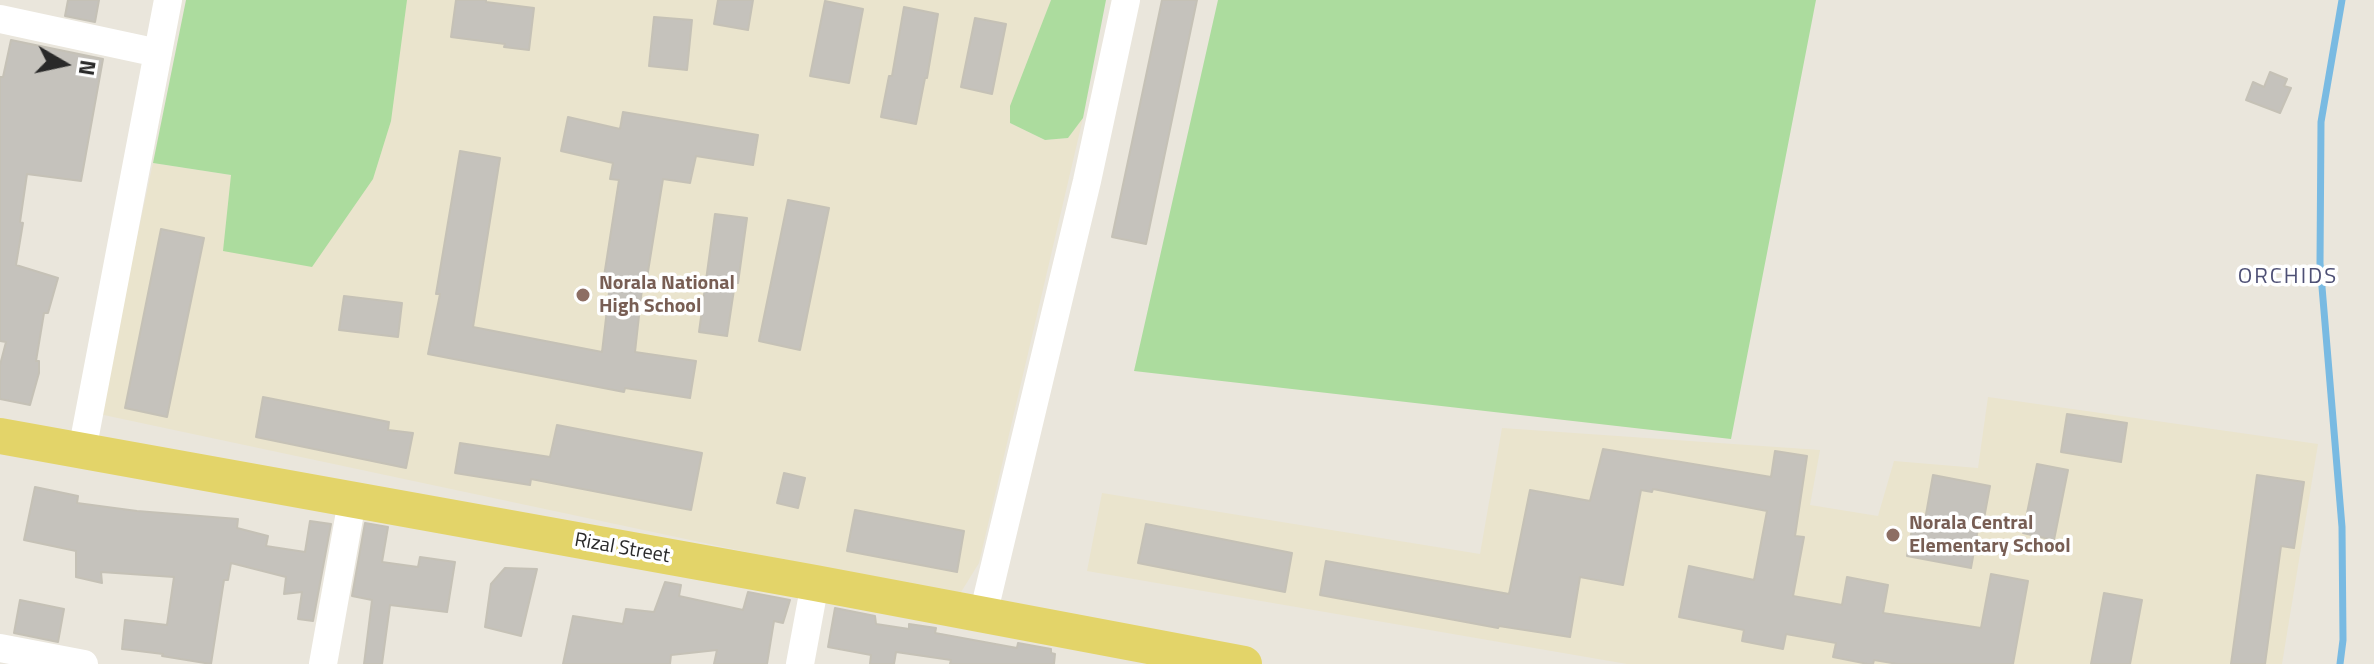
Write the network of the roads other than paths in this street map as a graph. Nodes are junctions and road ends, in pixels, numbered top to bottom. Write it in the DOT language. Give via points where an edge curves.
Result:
graph roads {
  1 [pos="168,0"];
  2 [pos="1126,0"];
  3 [pos="0,19"];
  4 [pos="158,53"];
  5 [pos="0,436"];
  6 [pos="82,451"];
  7 [pos="352,501"];
  8 [pos="815,583"];
  9 [pos="983,615"];
  10 [pos="0,648"];
  11 [pos="1221,662"];
  12 [pos="84,664"];
  13 [pos="323,664"];
  14 [pos="800,664"];
  1 -- 4 [label="street"];
  2 -- 9 [label="street"];
  3 -- 4 [label="street"];
  4 -- 6 [label="street"];
  5 -- 6 [label="main road, Rizal Street"];
  6 -- 7 [label="main road, Rizal Street"];
  7 -- 8 [label="main road, Rizal Street"];
  7 -- 13 [label="street"];
  8 -- 9 [label="main road, Rizal Street"];
  8 -- 14 [label="street"];
  9 -- 11 [label="main road, Rizal Street"];
  10 -- 12 [label="street"];
}
